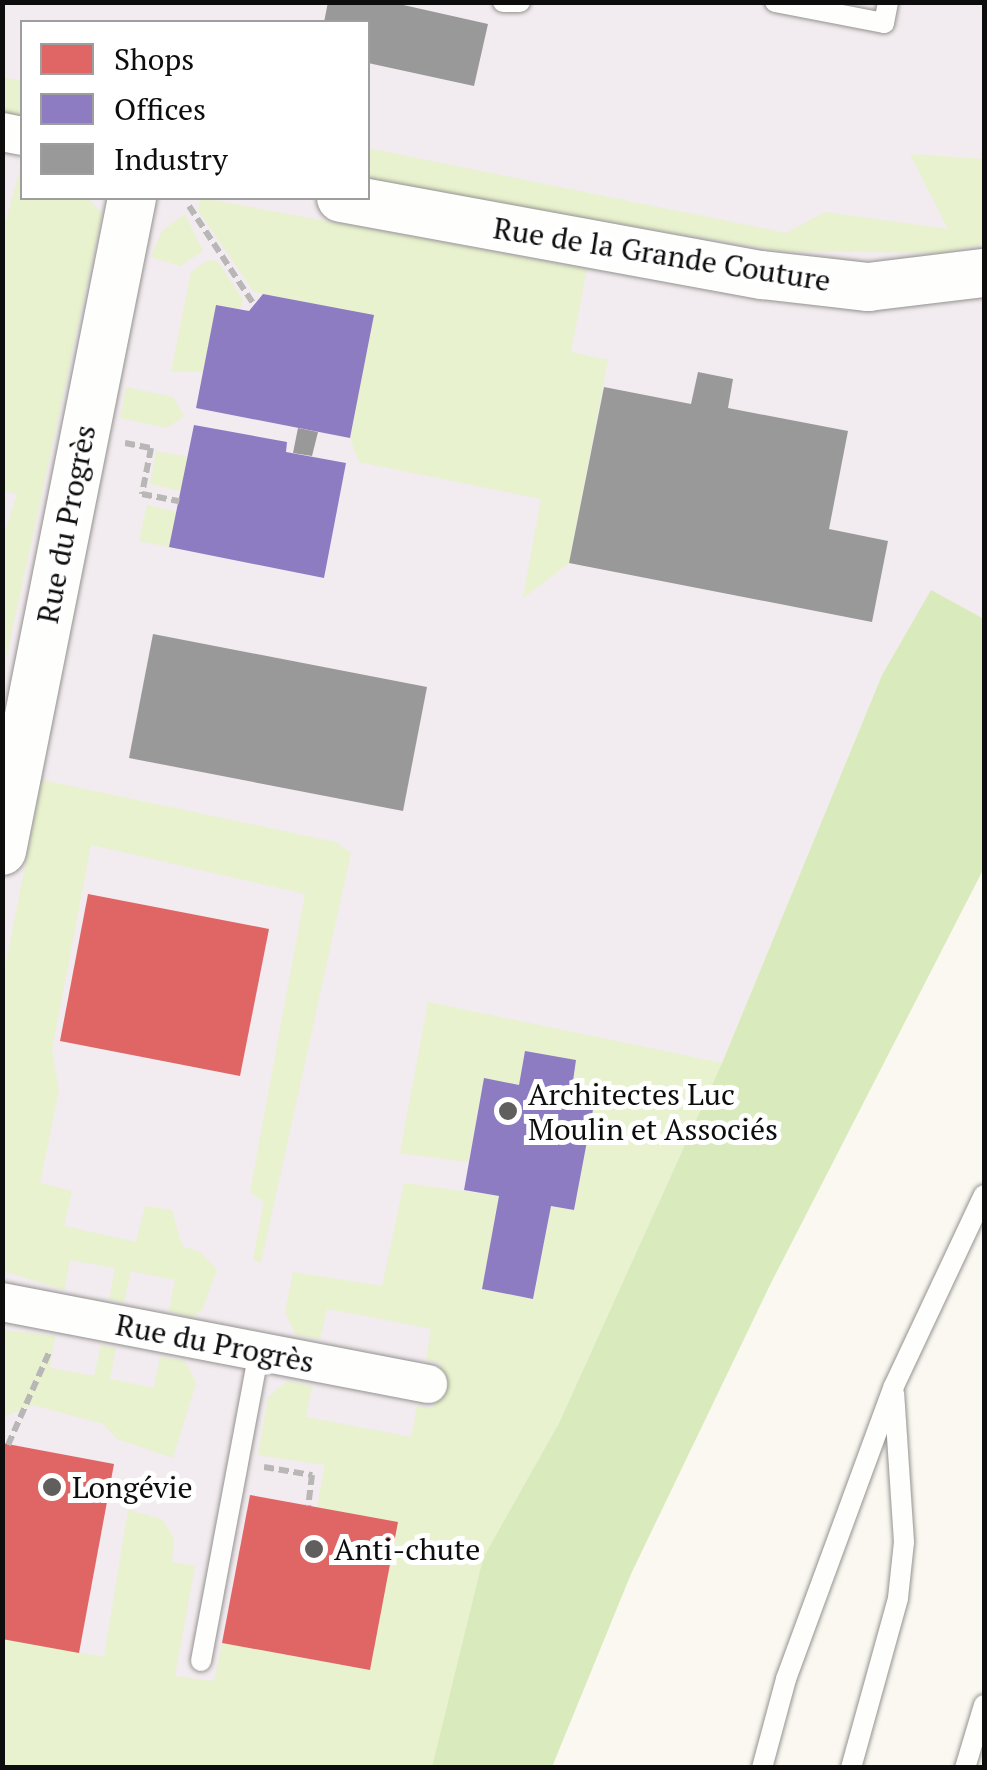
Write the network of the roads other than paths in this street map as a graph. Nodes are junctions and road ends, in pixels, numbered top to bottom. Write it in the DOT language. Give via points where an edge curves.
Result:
graph roads {
  1 [pos="502,2"];
  2 [pos="520,2"];
  3 [pos="775,2"];
  4 [pos="888,2"];
  5 [pos="132,200"];
  6 [pos="352,200"];
  7 [pos="984,273"];
  8 [pos="15,715"];
  9 [pos="2,851"];
  10 [pos="984,1195"];
  11 [pos="2,1302"];
  12 [pos="259,1352"];
  13 [pos="428,1384"];
  14 [pos="894,1386"];
  15 [pos="201,1661"];
  16 [pos="984,1705"];
  17 [pos="762,1768"];
  18 [pos="851,1768"];
  19 [pos="965,1768"];
  1 -- 2 [label="lane"];
  3 -- 4 [label="lane" via="884,23"];
  5 -- 8 [label="street, Rue du Progrès"];
  6 -- 7 [label="street, Rue de la Grande Couture" via="762,275 868,286"];
  8 -- 9 [label="street, Rue du Progrès"];
  10 -- 14 [label="lane"];
  11 -- 12 [label="street, Rue du Progrès"];
  12 -- 13 [label="street, Rue du Progrès"];
  12 -- 15 [label="lane"];
  14 -- 17 [label="lane" via="786,1679"];
  14 -- 18 [label="lane" via="904,1542 898,1598"];
  16 -- 19 [label="lane"];
}
